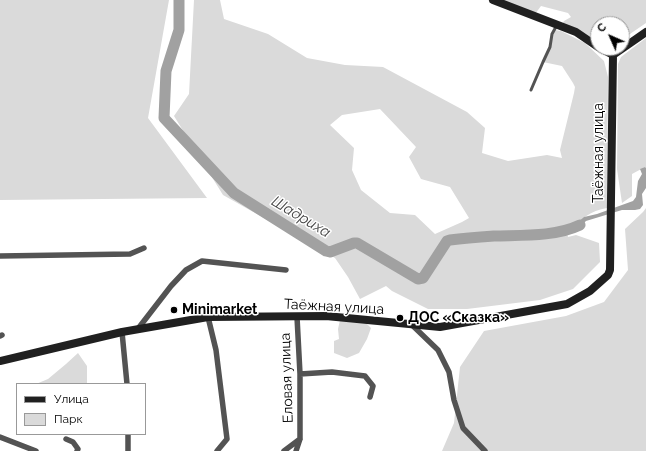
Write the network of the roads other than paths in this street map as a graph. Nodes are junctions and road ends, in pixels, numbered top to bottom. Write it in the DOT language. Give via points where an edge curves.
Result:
graph roads {
  1 [pos="493,0"];
  2 [pos="557,25"];
  3 [pos="646,32"];
  4 [pos="590,41"];
  5 [pos="630,43"];
  6 [pos="612,56"];
  7 [pos="531,90"];
  8 [pos="144,248"];
  9 [pos="0,256"];
  10 [pos="286,270"];
  11 [pos="297,316"];
  12 [pos="208,318"];
  13 [pos="411,324"];
  14 [pos="137,330"];
  15 [pos="122,332"];
  16 [pos="0,361"];
  17 [pos="300,374"];
  18 [pos="127,383"];
  19 [pos="370,397"];
  20 [pos="128,435"];
  21 [pos="0,437"];
  22 [pos="66,439"];
  23 [pos="300,439"];
  24 [pos="36,451"];
  25 [pos="77,451"];
  26 [pos="128,451"];
  27 [pos="217,451"];
  28 [pos="284,451"];
  29 [pos="296,451"];
  30 [pos="485,451"];
  1 -- 2 [label="street"];
  2 -- 4 [label="street" via="576,32"];
  2 -- 7 [label="lane"];
  3 -- 5 [label="street"];
  6 -- 13 [label="street, Таёжная улица" via="612,179 608,274 590,291 567,304 440,327"];
  8 -- 9 [label="street" via="130,254"];
  10 -- 14 [label="street" via="202,261 186,270"];
  11 -- 12 [label="street, Таёжная улица"];
  11 -- 13 [label="street, Таёжная улица" via="326,316"];
  11 -- 17 [label="street, Еловая улица"];
  12 -- 14 [label="street, Таёжная улица"];
  12 -- 27 [label="street" via="216,350 227,439"];
  13 -- 30 [label="street" via="438,350 449,372 463,428"];
  14 -- 15 [label="street, Таёжная улица"];
  15 -- 16 [label="street, Таёжная улица"];
  15 -- 18 [label="street"];
  17 -- 19 [label="street" via="332,372 365,376 373,386"];
  17 -- 23 [label="street, Еловая улица"];
  20 -- 26 [label="street"];
  21 -- 24 [label="street"];
  22 -- 25 [label="street" via="73,442"];
  23 -- 28 [label="street, Еловая улица"];
  23 -- 29 [label="street, Еловая улица"];
}
